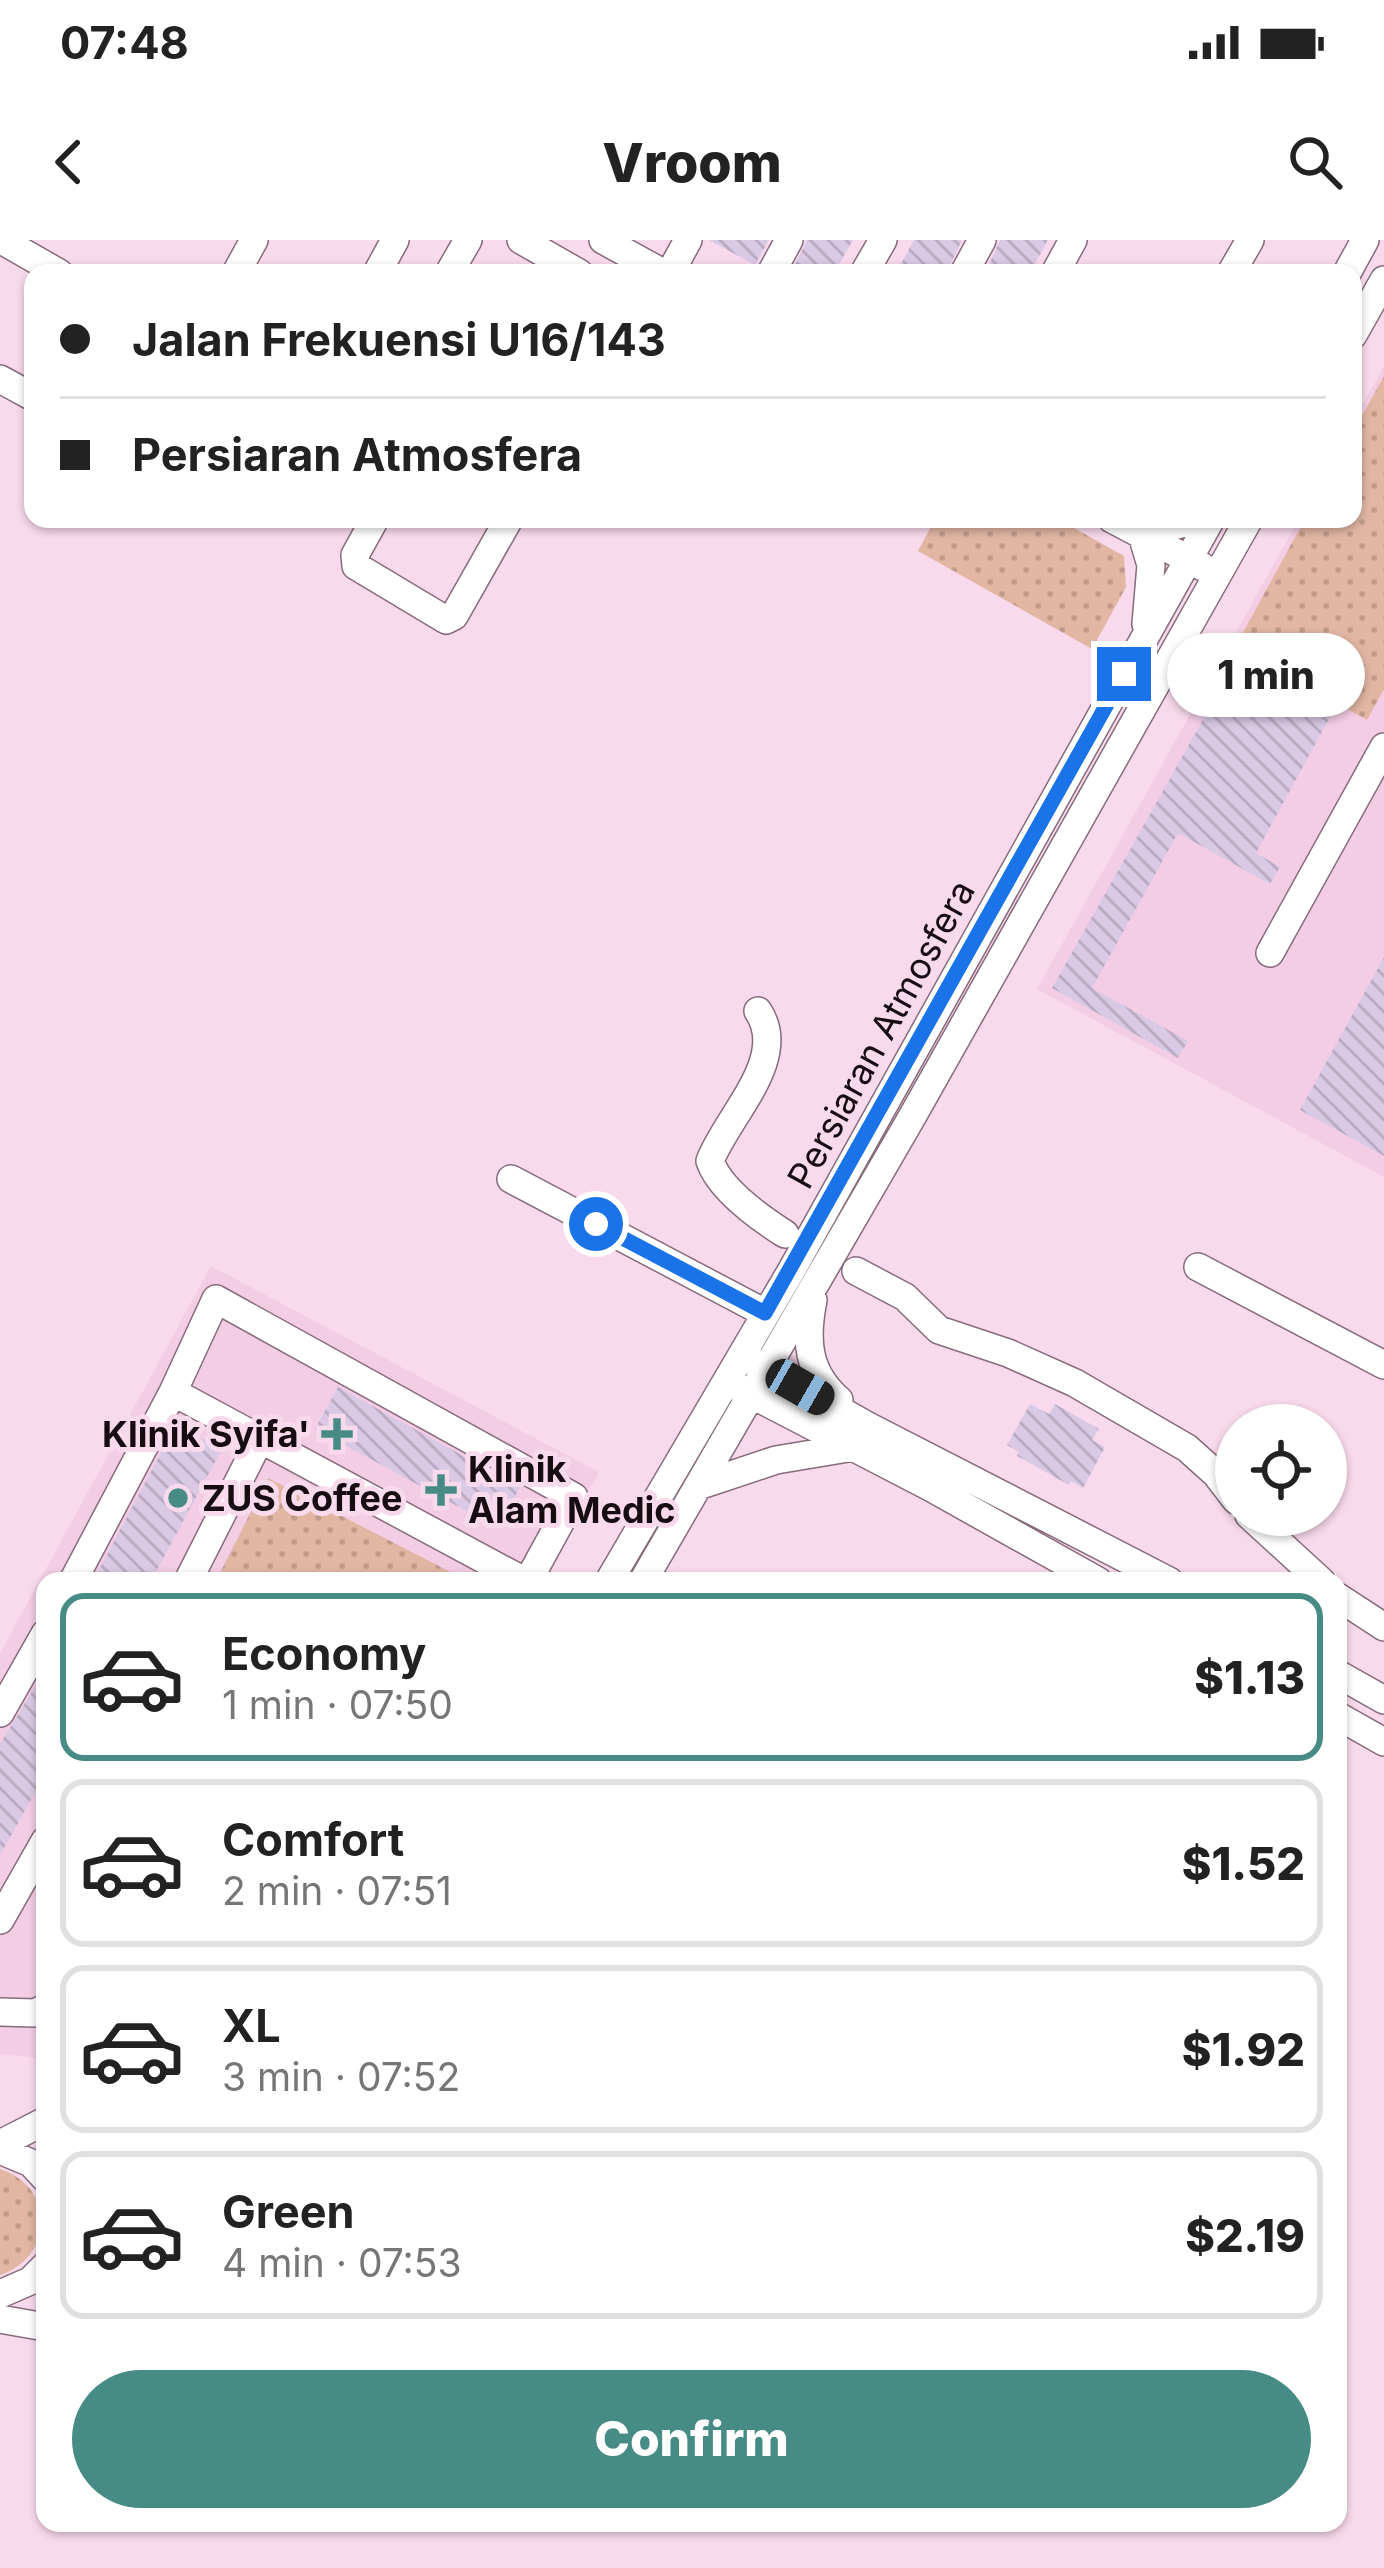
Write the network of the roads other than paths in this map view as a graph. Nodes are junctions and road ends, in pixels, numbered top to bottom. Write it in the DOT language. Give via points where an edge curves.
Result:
graph roads {
  1 [pos="521,240"];
  2 [pos="603,240"];
  3 [pos="2,242"];
  4 [pos="42,264"];
  5 [pos="563,264"];
  6 [pos="650,264"];
  7 [pos="1384,280"];
  8 [pos="1362,319"];
  9 [pos="370,528"];
  10 [pos="504,528"];
  11 [pos="1129,528"];
  12 [pos="1166,528"];
  13 [pos="1206,528"];
  14 [pos="1244,528"];
  15 [pos="1142,535"];
  16 [pos="1188,560"];
  17 [pos="1217,575"];
  18 [pos="1143,640"];
  19 [pos="1384,747"];
  20 [pos="1270,953"];
  21 [pos="758,1011"];
  22 [pos="511,1179"];
  23 [pos="785,1234"];
  24 [pos="1198,1267"];
  25 [pos="856,1270"];
  26 [pos="816,1284"];
  27 [pos="765,1313"];
  28 [pos="740,1354"];
  29 [pos="1384,1365"];
  30 [pos="766,1368"];
  31 [pos="725,1381"];
  32 [pos="173,1392"];
  33 [pos="752,1394"];
  34 [pos="861,1436"];
  35 [pos="260,1439"];
  36 [pos="1215,1473"];
  37 [pos="698,1486"];
  38 [pos="1272,1536"];
  39 [pos="78,1572"];
  40 [pos="193,1572"];
  41 [pos="509,1572"];
  42 [pos="531,1572"];
  43 [pos="614,1572"];
  44 [pos="648,1572"];
  45 [pos="1083,1572"];
  46 [pos="1149,1572"];
  47 [pos="1311,1572"];
  48 [pos="1347,1603"];
  49 [pos="1384,1627"];
  50 [pos="36,1650"];
  51 [pos="1347,1679"];
  52 [pos="1384,1700"];
  53 [pos="0,1713"];
  54 [pos="1347,1721"];
  55 [pos="1384,1742"];
  56 [pos="36,1857"];
  57 [pos="16,1891"];
  58 [pos="0,2012"];
  59 [pos="36,2012"];
  60 [pos="36,2108"];
  61 [pos="0,2120"];
  62 [pos="36,2126"];
  63 [pos="0,2147"];
  64 [pos="36,2167"];
  65 [pos="36,2275"];
  66 [pos="3,2302"];
  67 [pos="36,2308"];
  68 [pos="36,2322"];
  1 -- 5 [label="street"];
  2 -- 6 [label="street"];
  3 -- 4 [label="street"];
  7 -- 8 [label="street"];
  9 -- 10 [label="street" via="356,566 446,620"];
  11 -- 15 [label="street"];
  12 -- 15 [label="street"];
  13 -- 16 [label="street, Persiaran Atmosfera"];
  14 -- 17 [label="street, Persiaran Atmosfera"];
  15 -- 16 [label="street"];
  15 -- 18 [label="street" via="1150,565"];
  16 -- 17 [label="street"];
  16 -- 18 [label="street, Persiaran Atmosfera"];
  17 -- 26 [label="street, Persiaran Atmosfera"];
  18 -- 27 [label="street, Persiaran Atmosfera"];
  19 -- 20 [label="street"];
  21 -- 23 [label="street" via="769,1041 710,1161"];
  22 -- 27 [label="street"];
  24 -- 29 [label="street"];
  25 -- 36 [label="street" via="904,1297 939,1330 1075,1383"];
  26 -- 30 [label="street, Persiaran Atmosfera"];
  26 -- 34 [label="street" via="807,1331 811,1363"];
  27 -- 28 [label="street, Persiaran Atmosfera"];
  28 -- 30 [label="street"];
  28 -- 31 [label="street, Persiaran Atmosfera"];
  30 -- 33 [label="street, Persiaran Atmosfera"];
  30 -- 34 [label="street"];
  31 -- 33 [label="street"];
  31 -- 43 [label="street, Persiaran Atmosfera"];
  32 -- 35 [label="street"];
  32 -- 39 [label="street"];
  32 -- 42 [label="street" via="216,1299 574,1497"];
  33 -- 34 [label="street"];
  33 -- 37 [label="street, Persiaran Atmosfera"];
  34 -- 37 [label="street"];
  34 -- 45 [label="street"];
  34 -- 46 [label="street"];
  35 -- 40 [label="street"];
  35 -- 41 [label="street"];
  37 -- 44 [label="street, Persiaran Atmosfera"];
  38 -- 47 [label="street"];
  48 -- 49 [label="street"];
  50 -- 53 [label="street"];
  51 -- 52 [label="street"];
  54 -- 55 [label="street"];
  56 -- 57 [label="street"];
  58 -- 59 [label="street"];
  60 -- 61 [label="street"];
  62 -- 63 [label="street"];
  63 -- 64 [label="street"];
  65 -- 66 [label="street"];
  66 -- 67 [label="street"];
  66 -- 68 [label="street"];
}
